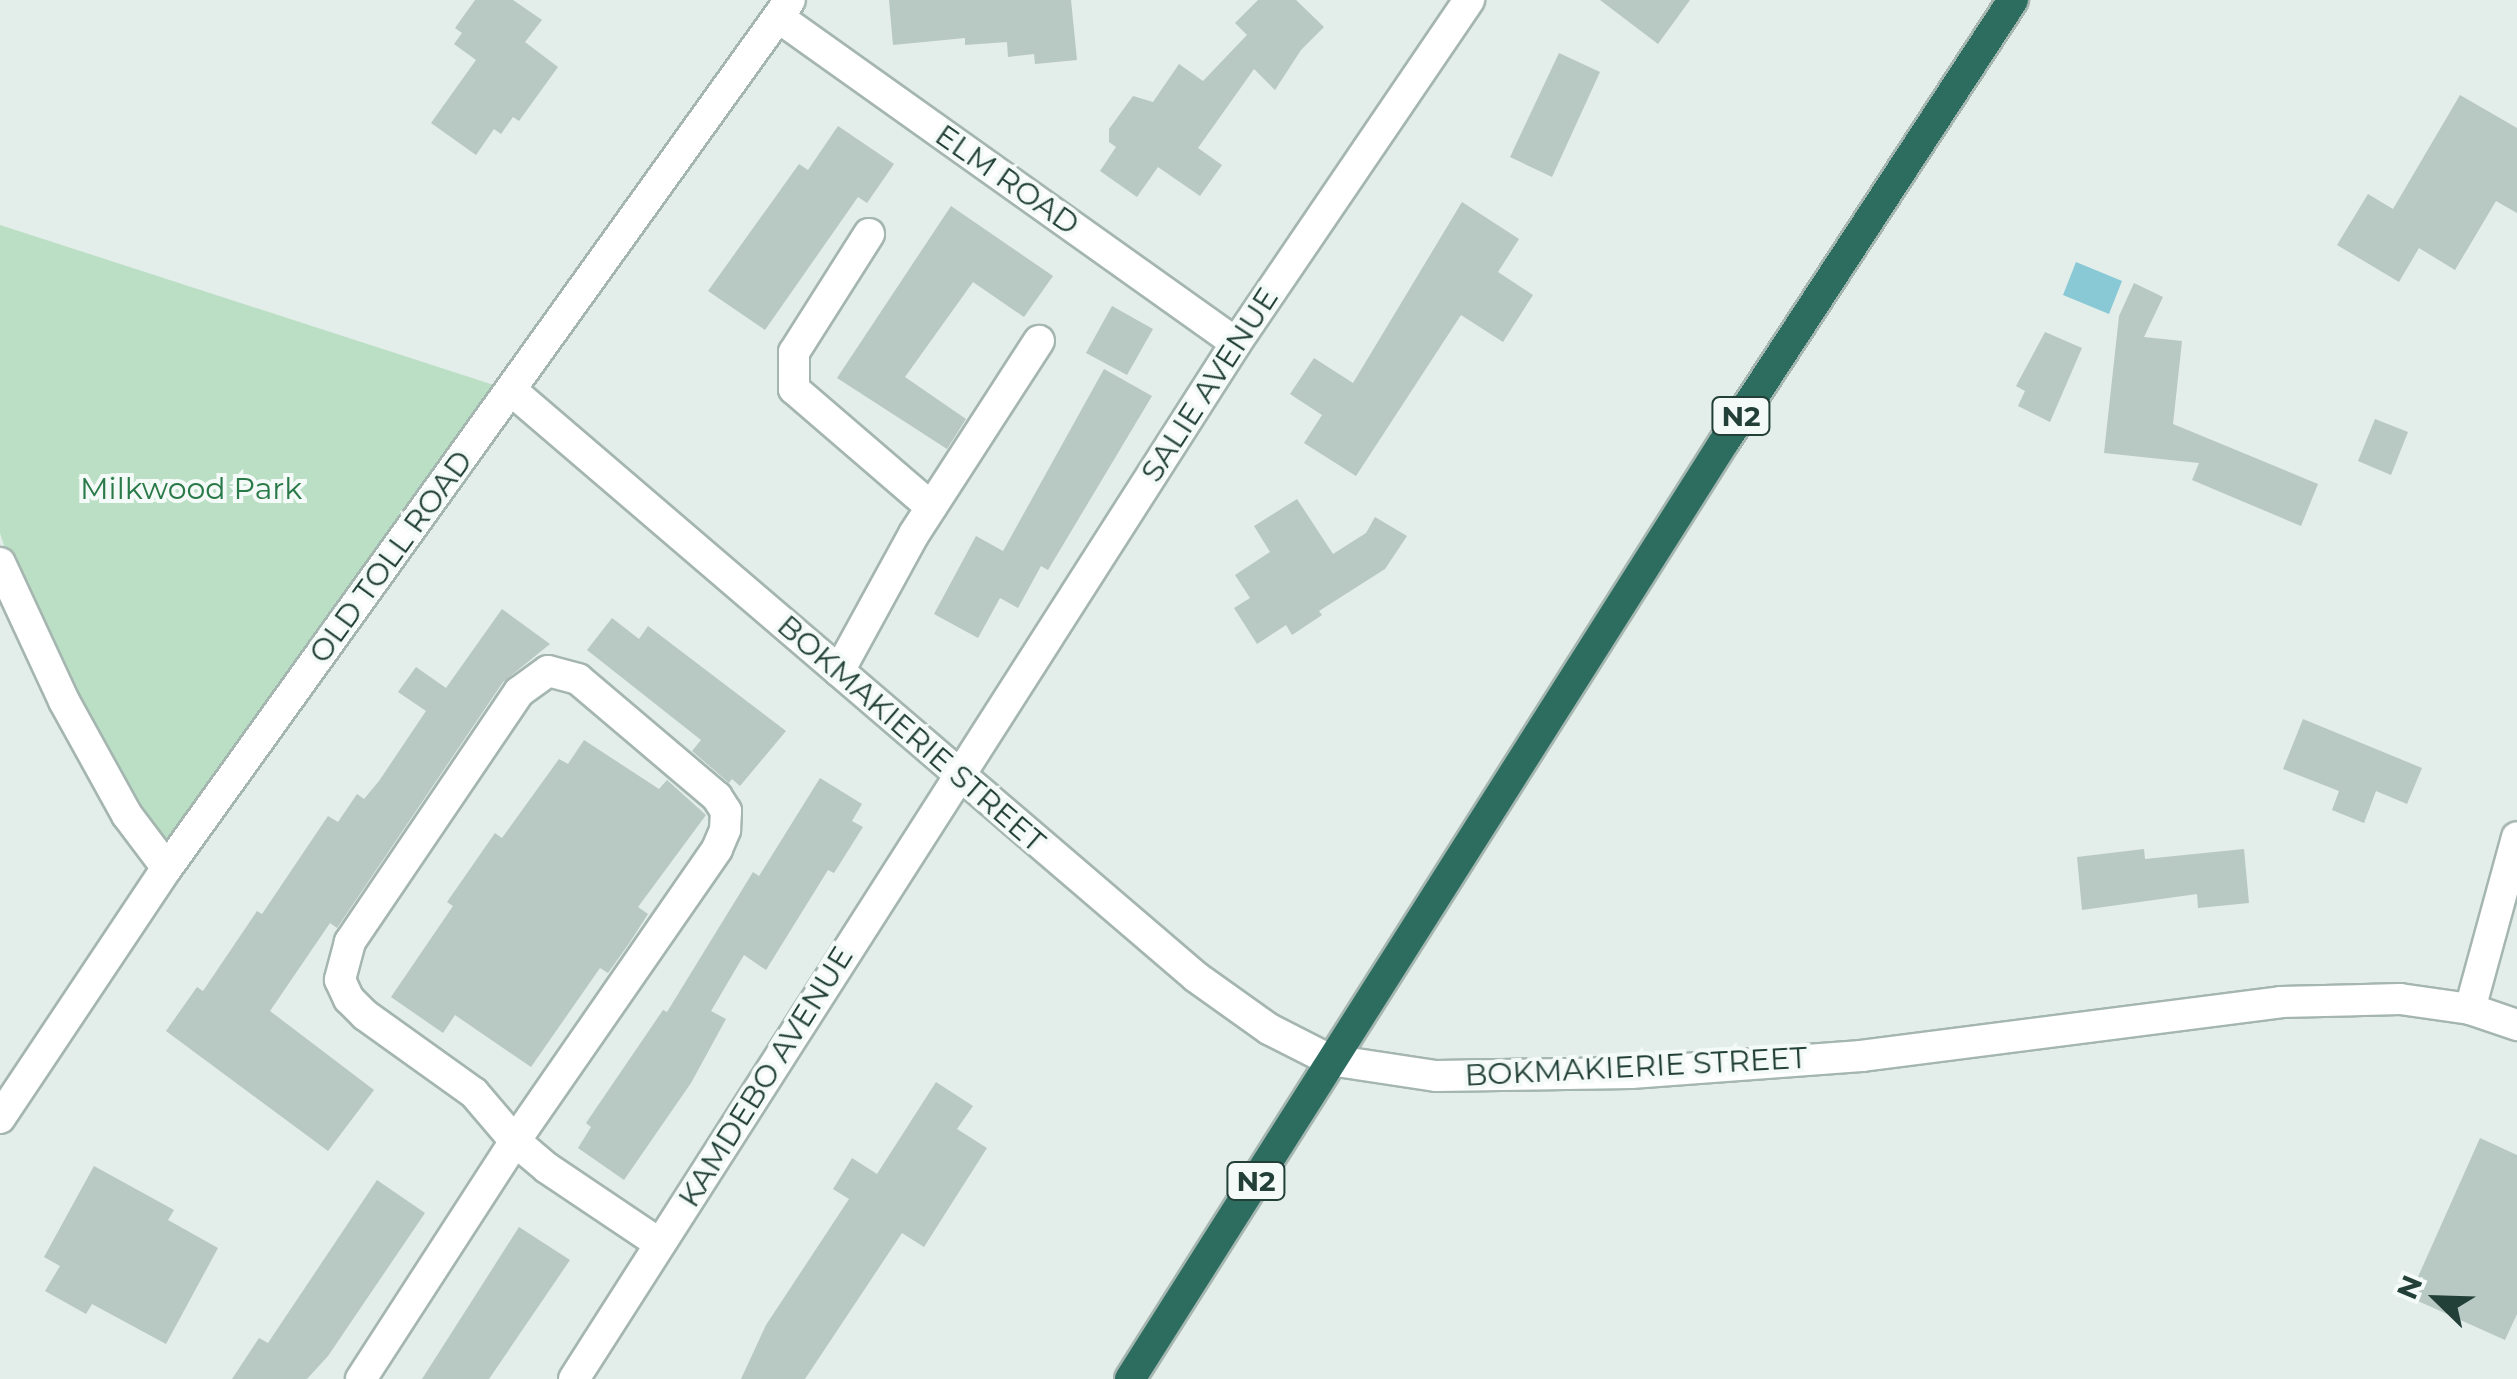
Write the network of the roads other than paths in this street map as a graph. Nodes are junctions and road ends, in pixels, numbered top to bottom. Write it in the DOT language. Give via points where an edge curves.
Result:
graph roads {
  1 [pos="1469,0"];
  2 [pos="2012,0"];
  3 [pos="784,9"];
  4 [pos="869,234"];
  5 [pos="1039,341"];
  6 [pos="1236,343"];
  7 [pos="510,390"];
  8 [pos="931,507"];
  9 [pos="0,562"];
  10 [pos="839,671"];
  11 [pos="958,775"];
  12 [pos="2517,837"];
  13 [pos="166,868"];
  14 [pos="2470,1009"];
  15 [pos="2517,1026"];
  16 [pos="1330,1060"];
  17 [pos="0,1118"];
  18 [pos="515,1141"];
  19 [pos="660,1244"];
  20 [pos="361,1379"];
  21 [pos="574,1379"];
  22 [pos="1130,1379"];
  1 -- 6 [label="street, SALIE AVENUE"];
  2 -- 16 [label="highway, N2"];
  3 -- 6 [label="street, ELM ROAD"];
  3 -- 7 [label="street, OLD TOLL ROAD"];
  4 -- 8 [label="street" via="794,352 794,388"];
  5 -- 8 [label="street"];
  6 -- 11 [label="street, SALIE AVENUE"];
  7 -- 10 [label="street, BOKMAKIERIE STREET"];
  7 -- 13 [label="street, OLD TOLL ROAD"];
  8 -- 10 [label="street"];
  9 -- 13 [label="street" via="64,701 127,814"];
  10 -- 11 [label="street, BOKMAKIERIE STREET"];
  11 -- 16 [label="street, BOKMAKIERIE STREET" via="1196,977 1269,1030"];
  11 -- 19 [label="street, KAMDEBO AVENUE"];
  12 -- 14 [label="street"];
  13 -- 17 [label="street, OLD TOLL ROAD"];
  14 -- 15 [label="street, BOKMAKIERIE STREET"];
  14 -- 16 [label="street, BOKMAKIERIE STREET" via="2400,999 2280,1002 1861,1056 1631,1073 1436,1076"];
  16 -- 22 [label="highway, N2"];
  18 -- 18 [label="street" via="474,1092 365,1015 340,980 360,926 519,692 548,671 578,679 717,797 726,811 725,830"];
  18 -- 19 [label="street" via="578,1194"];
  18 -- 20 [label="street"];
  19 -- 21 [label="street, KAMDEBO AVENUE"];
}
